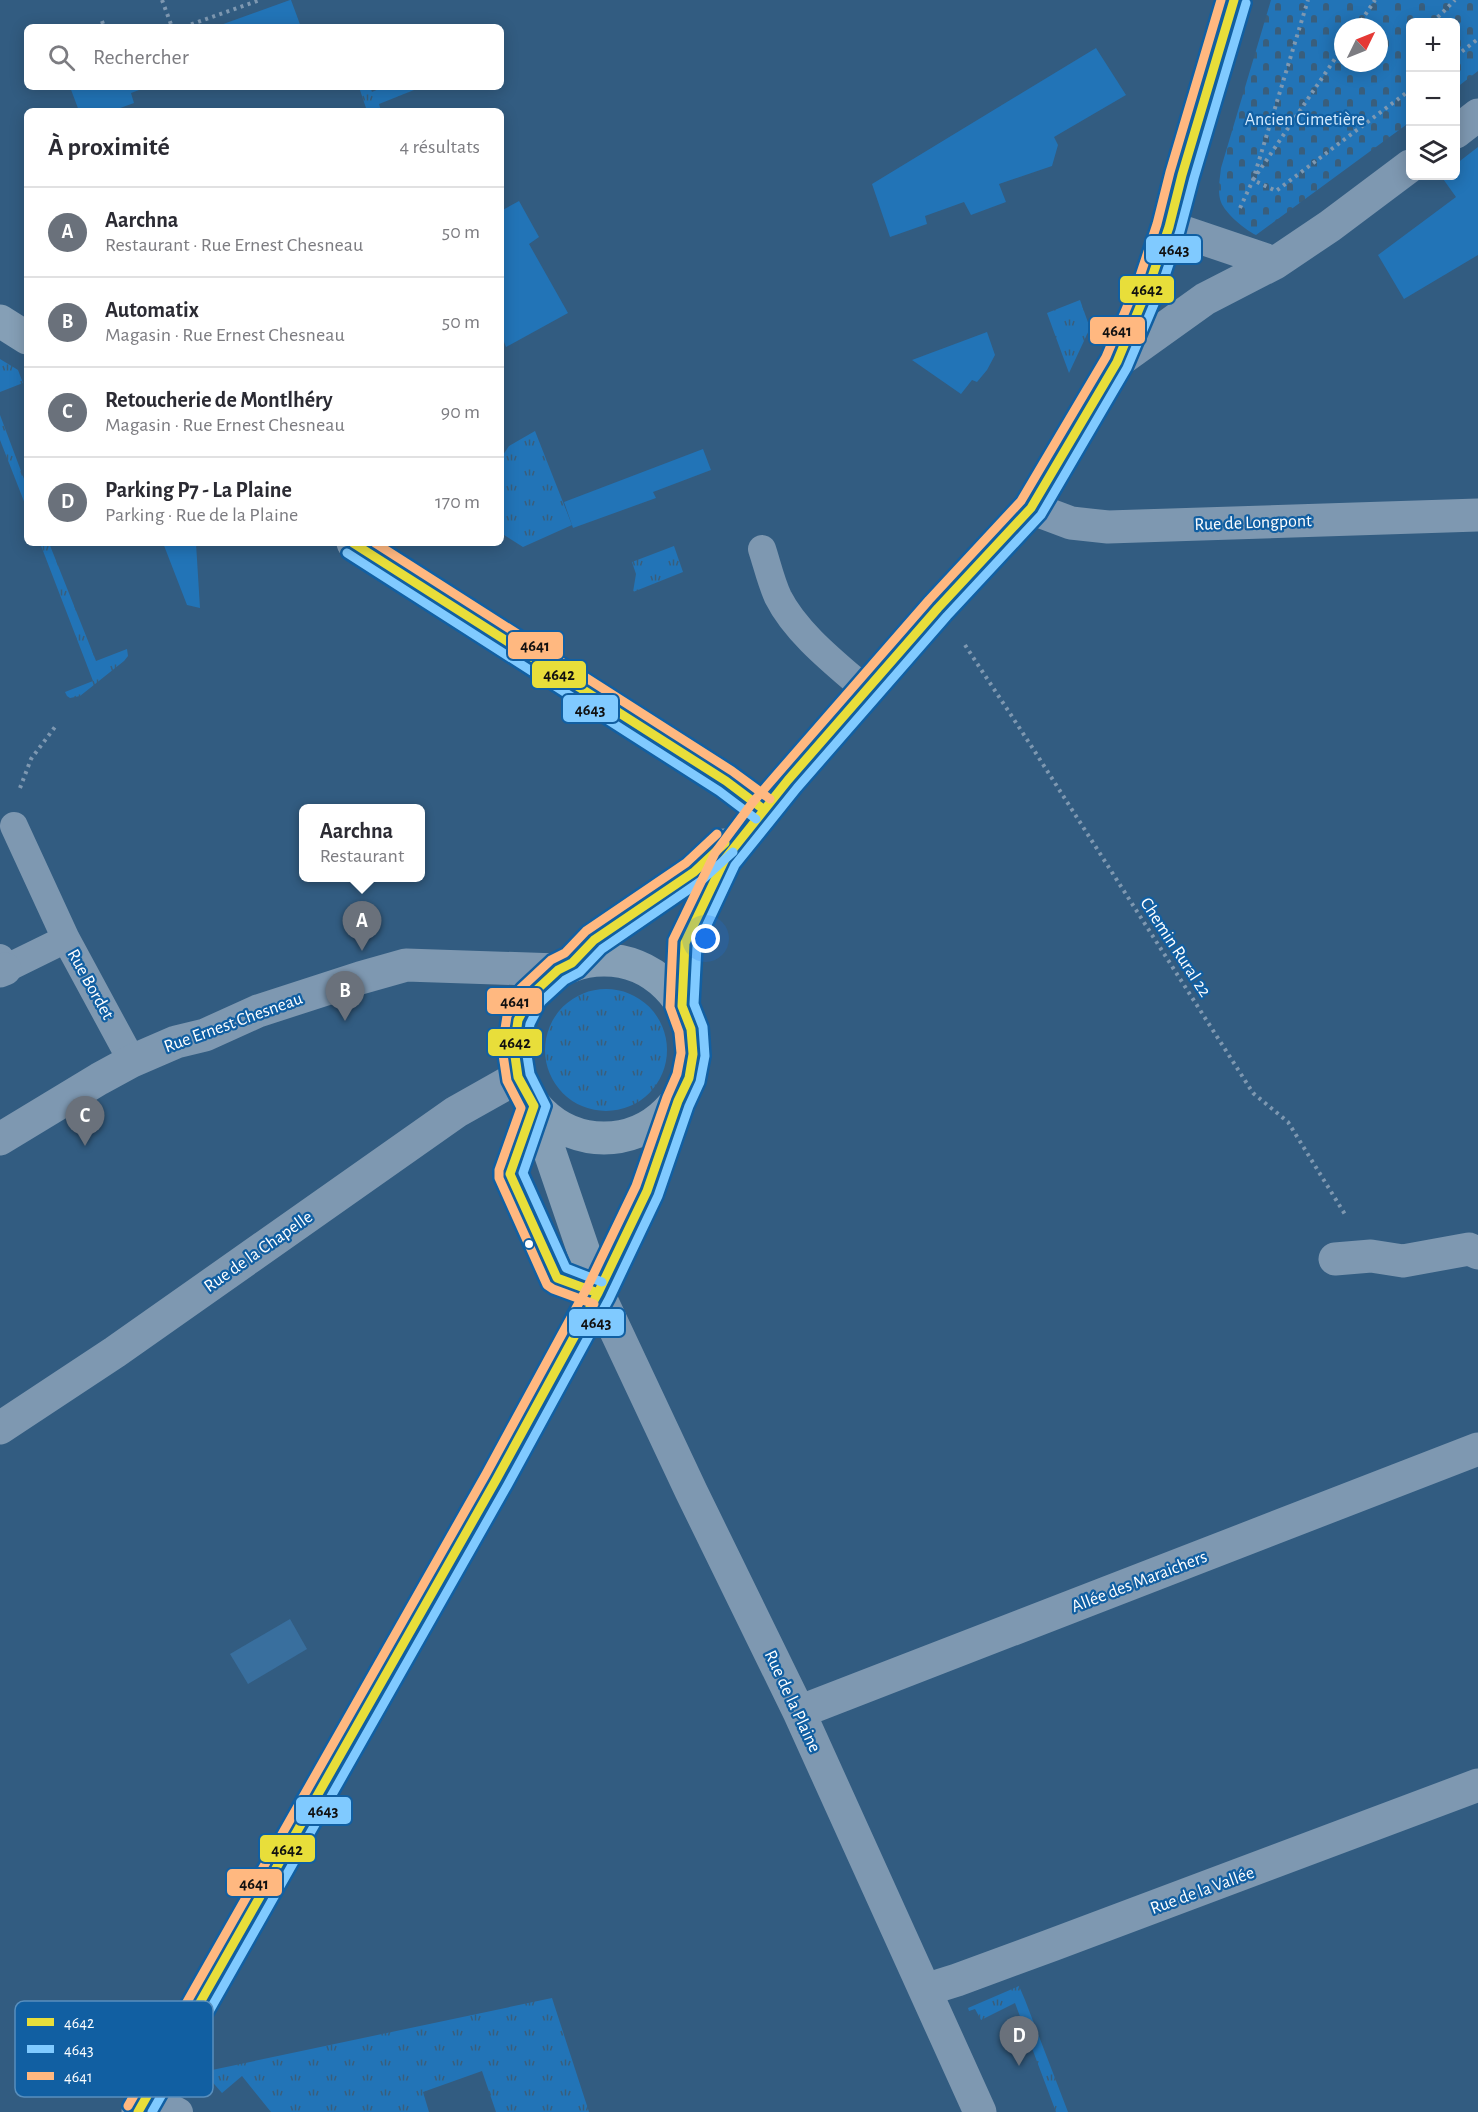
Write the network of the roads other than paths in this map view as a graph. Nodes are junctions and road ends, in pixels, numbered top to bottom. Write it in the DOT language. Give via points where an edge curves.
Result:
graph roads {
  1 [pos="1234,0"];
  2 [pos="1478,115"];
  3 [pos="1460,128"];
  4 [pos="1406,169"];
  5 [pos="1169,226"];
  6 [pos="1275,263"];
  7 [pos="0,321"];
  8 [pos="24,336"];
  9 [pos="1117,362"];
  10 [pos="1031,507"];
  11 [pos="1478,515"];
  12 [pos="359,546"];
  13 [pos="762,549"];
  14 [pos="866,690"];
  15 [pos="763,809"];
  16 [pos="15,826"];
  17 [pos="66,939"];
  18 [pos="2,966"];
  19 [pos="565,966"];
  20 [pos="682,1006"];
  21 [pos="132,1061"];
  22 [pos="518,1077"];
  23 [pos="678,1101"];
  24 [pos="534,1106"];
  25 [pos="0,1139"];
  26 [pos="1478,1253"];
  27 [pos="1335,1259"];
  28 [pos="598,1293"];
  29 [pos="0,1428"];
  30 [pos="1478,1449"];
  31 [pos="799,1712"];
  32 [pos="1478,1785"];
  33 [pos="925,1990"];
  34 [pos="200,2001"];
  35 [pos="142,2104"];
  36 [pos="179,2112"];
  37 [pos="980,2112"];
  1 -- 5 [label="main road"];
  2 -- 3 [label="street"];
  4 -- 6 [label="street"];
  5 -- 6 [label="street"];
  5 -- 9 [label="main road"];
  6 -- 9 [label="street" via="1205,299"];
  7 -- 8 [label="main road"];
  9 -- 10 [label="main road"];
  10 -- 11 [label="street, Rue de Longpont" via="1071,523 1108,527"];
  10 -- 14 [label="main road"];
  12 -- 15 [label="main road" via="726,781"];
  13 -- 14 [label="lane" via="777,596 791,618"];
  14 -- 15 [label="main road"];
  15 -- 19 [label="main road" via="694,872 594,940"];
  15 -- 20 [label="main road" via="725,859 685,943"];
  16 -- 17 [label="lane"];
  17 -- 18 [label="lane, Rue Bordet"];
  17 -- 21 [label="lane, Rue Bordet"];
  19 -- 20 [label="main road" via="609,959 638,966 664,982"];
  19 -- 21 [label="street, Rue Ernest Chesneau" via="406,965 258,1011"];
  19 -- 22 [label="main road" via="531,995 518,1020 514,1049"];
  20 -- 23 [label="main road" via="691,1029 693,1054 689,1078"];
  21 -- 25 [label="street, Rue Ernest Chesneau"];
  22 -- 24 [label="main road"];
  22 -- 29 [label="street, Rue de la Chapelle" via="456,1112 115,1352"];
  23 -- 24 [label="main road" via="655,1124 624,1137 591,1138 560,1127"];
  23 -- 28 [label="main road" via="647,1191"];
  24 -- 28 [label="main road"];
  24 -- 28 [label="lane" via="510,1174 557,1278"];
  26 -- 27 [label="street" via="1469,1249 1403,1261 1371,1256"];
  28 -- 31 [label="street, Rue de la Plaine"];
  28 -- 34 [label="main road"];
  30 -- 31 [label="street, Allée des Maraichers"];
  31 -- 33 [label="street, Rue de la Plaine"];
  32 -- 33 [label="street, Rue de la Vallée"];
  33 -- 37 [label="street, Rue de la Plaine"];
  35 -- 36 [label="lane"];
}
